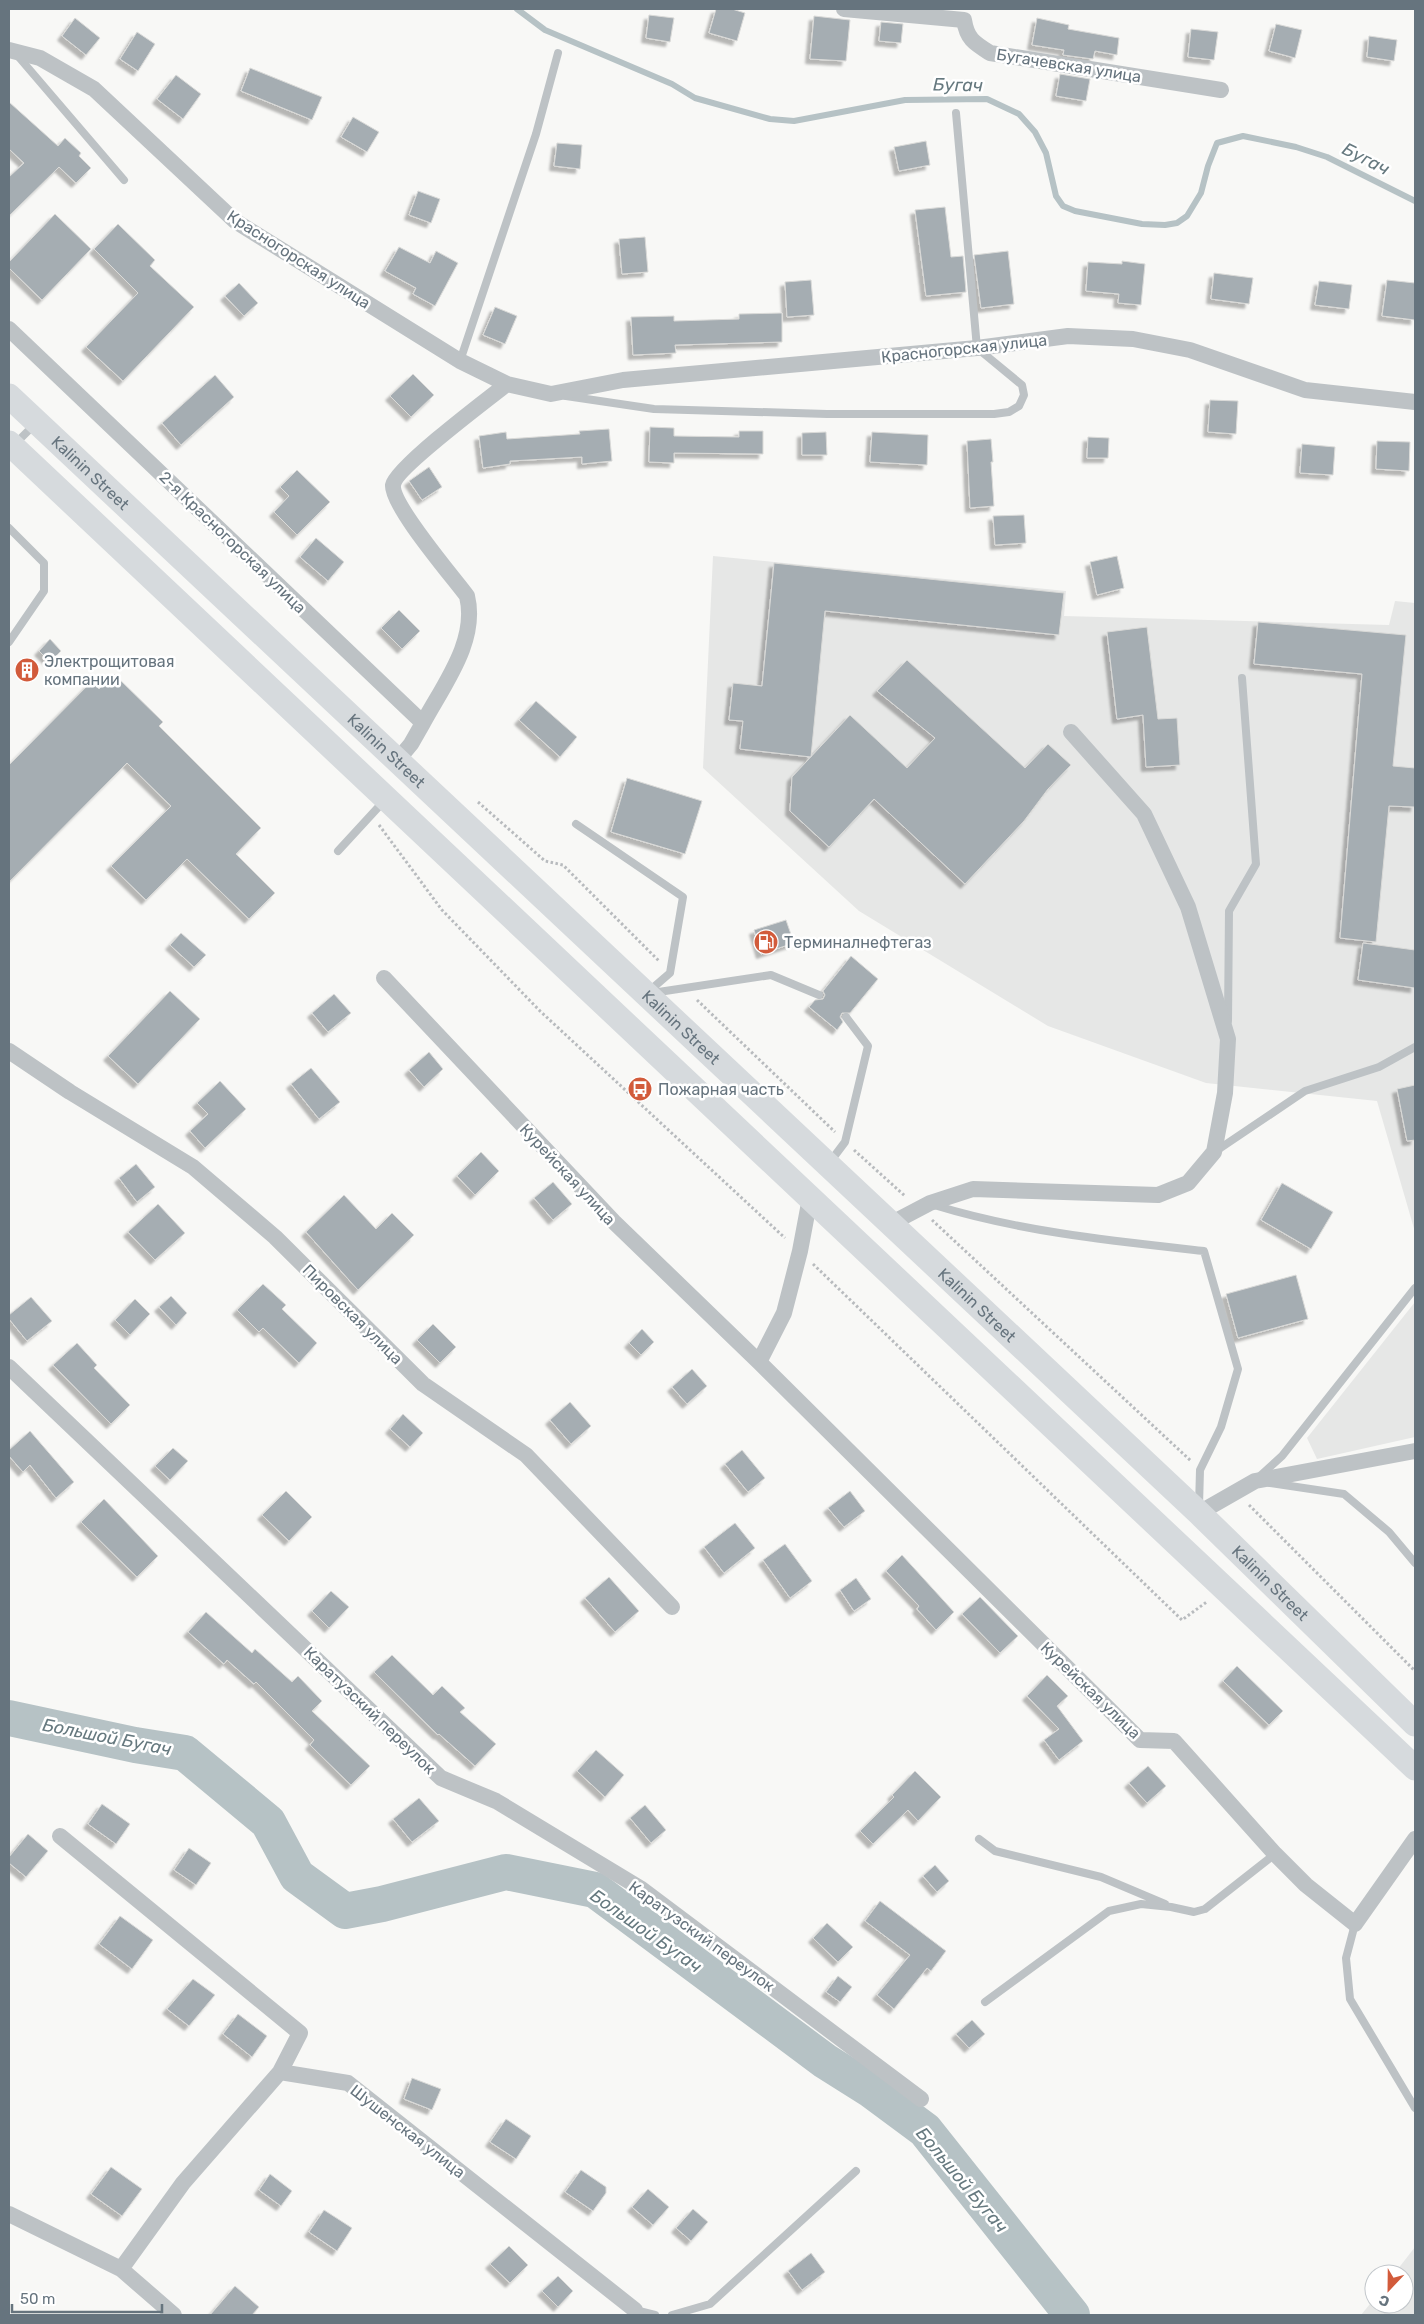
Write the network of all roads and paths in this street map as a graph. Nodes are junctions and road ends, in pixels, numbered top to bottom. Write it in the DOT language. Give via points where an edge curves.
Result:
graph roads {
  1 [pos="844,9"];
  2 [pos="964,15"];
  3 [pos="11,50"];
  4 [pos="558,53"];
  5 [pos="1222,90"];
  6 [pos="956,113"];
  7 [pos="124,180"];
  8 [pos="9,328"];
  9 [pos="977,348"];
  10 [pos="460,361"];
  11 [pos="507,384"];
  12 [pos="551,394"];
  13 [pos="9,396"];
  14 [pos="1415,402"];
  15 [pos="37,422"];
  16 [pos="10,447"];
  17 [pos="9,528"];
  18 [pos="9,642"];
  19 [pos="1242,678"];
  20 [pos="424,723"];
  21 [pos="1070,732"];
  22 [pos="396,762"];
  23 [pos="379,807"];
  24 [pos="576,824"];
  25 [pos="338,851"];
  26 [pos="552,907"];
  27 [pos="527,932"];
  28 [pos="384,978"];
  29 [pos="645,994"];
  30 [pos="819,995"];
  31 [pos="846,1017"];
  32 [pos="621,1020"];
  33 [pos="1228,1039"];
  34 [pos="1415,1047"];
  35 [pos="9,1051"];
  36 [pos="1214,1152"];
  37 [pos="827,1165"];
  38 [pos="810,1198"];
  39 [pos="930,1203"];
  40 [pos="890,1224"];
  41 [pos="800,1251"];
  42 [pos="1415,1288"];
  43 [pos="759,1362"];
  44 [pos="9,1367"];
  45 [pos="1415,1452"];
  46 [pos="1255,1481"];
  47 [pos="1199,1513"];
  48 [pos="1415,1563"];
  49 [pos="1213,1598"];
  50 [pos="672,1607"];
  51 [pos="1415,1724"];
  52 [pos="1415,1768"];
  53 [pos="60,1836"];
  54 [pos="979,1839"];
  55 [pos="1415,1839"];
  56 [pos="1275,1854"];
  57 [pos="1171,1907"];
  58 [pos="1355,1924"];
  59 [pos="985,2002"];
  60 [pos="280,2072"];
  61 [pos="920,2099"];
  62 [pos="1415,2108"];
  63 [pos="856,2170"];
  64 [pos="9,2214"];
  65 [pos="121,2269"];
  66 [pos="635,2313"];
  67 [pos="174,2315"];
  68 [pos="656,2315"];
  69 [pos="672,2315"];
  1 -- 2 [label="street, Бугачевская улица"];
  2 -- 5 [label="street, Бугачевская улица" via="966,34 990,53"];
  3 -- 7 [label="lane"];
  3 -- 10 [label="street, Красногорская улица" via="40,58 94,89 234,221"];
  4 -- 10 [label="lane" via="536,134"];
  6 -- 9 [label="lane"];
  8 -- 20 [label="street, 2-я Красногорская улица"];
  9 -- 12 [label="street, Красногорская улица" via="623,380"];
  9 -- 12 [label="lane" via="1022,385 1024,395 1019,406 1009,412 827,414 654,409"];
  9 -- 14 [label="street, Красногорская улица" via="1068,336 1133,339 1190,350 1305,390"];
  10 -- 11 [label="street, Красногорская улица"];
  11 -- 12 [label="street, Красногорская улица"];
  11 -- 20 [label="street" via="411,462 392,486 411,523 467,596 470,610 466,642"];
  13 -- 15 [label="main road, Kalinin Street"];
  15 -- 16 [label="lane"];
  15 -- 22 [label="main road, Kalinin Street"];
  16 -- 23 [label="main road, Kalinin Street"];
  17 -- 18 [label="lane" via="44,563 44,591"];
  19 -- 33 [label="lane" via="1256,864 1229,911"];
  20 -- 22 [label="street"];
  21 -- 33 [label="street" via="1144,814 1188,907"];
  22 -- 26 [label="main road, Kalinin Street"];
  23 -- 25 [label="lane"];
  23 -- 27 [label="main road, Kalinin Street"];
  23 -- 41 [label="path" via="442,910 540,1011"];
  24 -- 29 [label="lane" via="683,897 670,973"];
  26 -- 27 [label="main road"];
  26 -- 29 [label="main road, Kalinin Street"];
  27 -- 32 [label="main road, Kalinin Street"];
  28 -- 43 [label="street, Курейская улица" via="614,1222"];
  29 -- 30 [label="lane" via="771,975"];
  29 -- 32 [label="main road"];
  29 -- 37 [label="main road, Kalinin Street"];
  31 -- 37 [label="lane" via="868,1046 846,1142"];
  32 -- 38 [label="main road, Kalinin Street"];
  33 -- 36 [label="street" via="1225,1094"];
  34 -- 36 [label="lane" via="1379,1067 1305,1091"];
  35 -- 50 [label="street, Пировская улица" via="200,1173 275,1236 423,1384 526,1455"];
  36 -- 39 [label="street" via="1188,1183 1158,1195 973,1189"];
  37 -- 40 [label="main road, Kalinin Street"];
  38 -- 41 [label="street"];
  38 -- 52 [label="main road, Kalinin Street"];
  39 -- 40 [label="street"];
  39 -- 47 [label="lane" via="972,1216 1100,1240 1204,1251 1238,1369 1221,1427 1200,1470"];
  40 -- 47 [label="main road, Kalinin Street"];
  41 -- 43 [label="street" via="784,1314"];
  41 -- 49 [label="path" via="1182,1620"];
  42 -- 46 [label="lane" via="1282,1456"];
  43 -- 56 [label="street, Курейская улица" via="1140,1740 1174,1742"];
  44 -- 61 [label="street, Каратузский переулок" via="441,1778 496,1800 640,1888"];
  45 -- 46 [label="street"];
  46 -- 47 [label="street"];
  46 -- 48 [label="lane" via="1344,1494 1389,1532"];
  47 -- 51 [label="main road, Kalinin Street"];
  53 -- 60 [label="street" via="300,2033"];
  54 -- 57 [label="lane" via="995,1851 1101,1877"];
  55 -- 58 [label="street"];
  56 -- 57 [label="lane" via="1204,1909 1194,1912"];
  56 -- 58 [label="street, Курейская улица" via="1306,1885"];
  57 -- 59 [label="lane" via="1141,1904 1109,1911"];
  58 -- 62 [label="lane" via="1346,1958 1350,1999"];
  60 -- 65 [label="street" via="183,2183"];
  60 -- 66 [label="street, Шушенская улица" via="348,2083"];
  63 -- 69 [label="lane" via="710,2304"];
  64 -- 65 [label="street"];
  65 -- 67 [label="street"];
  66 -- 68 [label="lane"];
}
